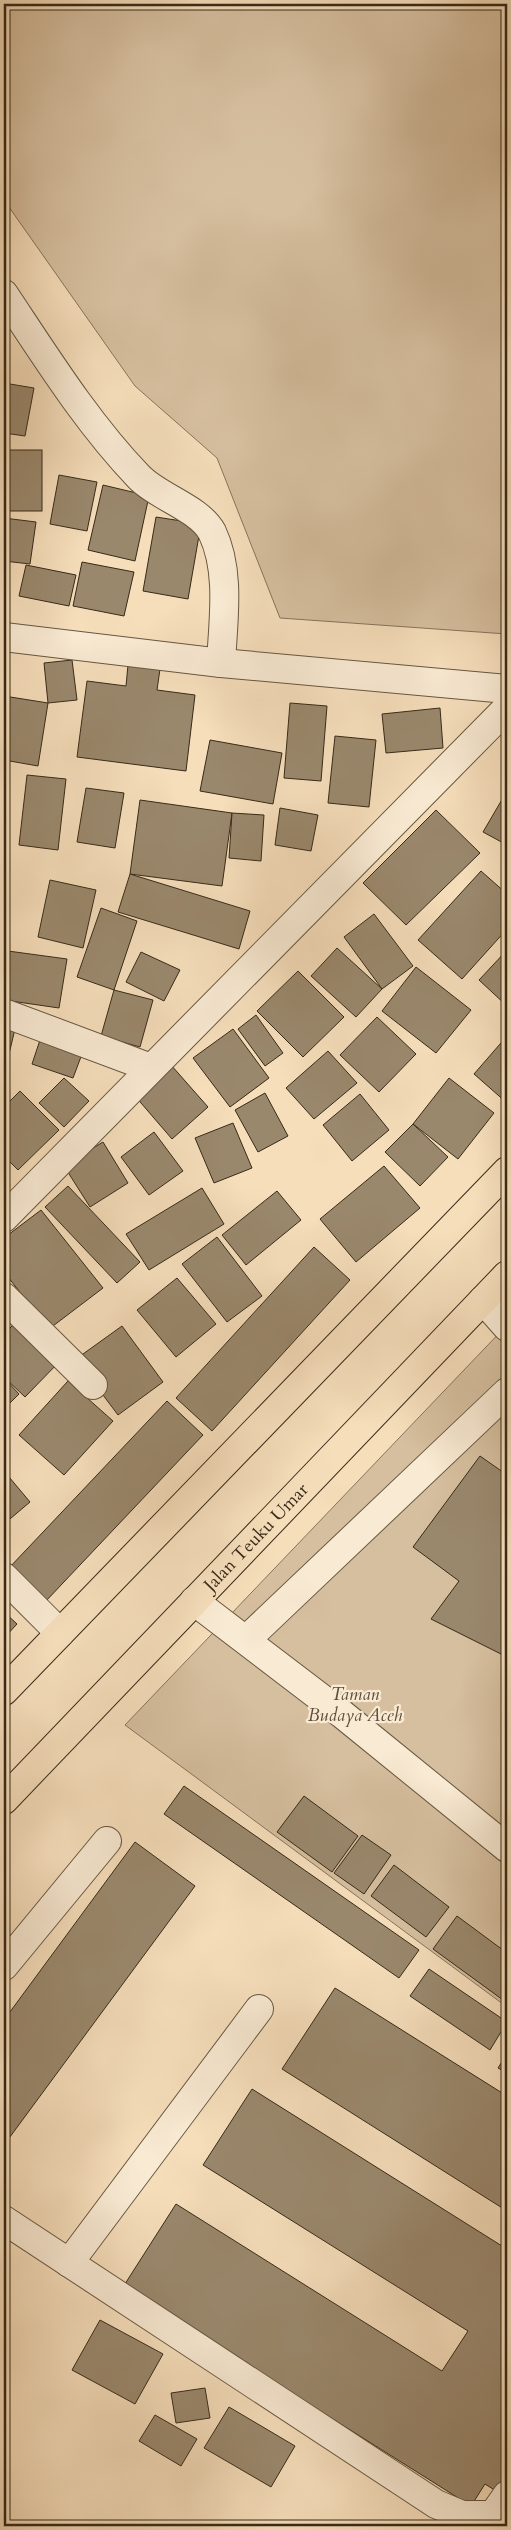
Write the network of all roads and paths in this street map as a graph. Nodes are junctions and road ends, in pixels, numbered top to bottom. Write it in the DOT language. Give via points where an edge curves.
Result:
graph roads {
  1 [pos="4,294"];
  2 [pos="4,637"];
  3 [pos="221,664"];
  4 [pos="507,689"];
  5 [pos="507,708"];
  6 [pos="4,1013"];
  7 [pos="151,1068"];
  8 [pos="507,1171"];
  9 [pos="4,1218"];
  10 [pos="507,1276"];
  11 [pos="4,1297"];
  12 [pos="484,1300"];
  13 [pos="507,1327"];
  14 [pos="93,1385"];
  15 [pos="507,1392"];
  16 [pos="4,1577"];
  17 [pos="194,1601"];
  18 [pos="60,1633"];
  19 [pos="246,1640"];
  20 [pos="4,1692"];
  21 [pos="4,1800"];
  22 [pos="107,1841"];
  23 [pos="507,1848"];
  24 [pos="4,1966"];
  25 [pos="259,2009"];
  26 [pos="4,2220"];
  27 [pos="69,2263"];
  28 [pos="507,2495"];
  1 -- 3 [label="street" via="62,381 141,479 195,515 211,530 219,552 224,589"];
  2 -- 3 [label="street"];
  3 -- 4 [label="street"];
  5 -- 7 [label="street"];
  6 -- 7 [label="street"];
  7 -- 9 [label="street"];
  8 -- 18 [label="highway"];
  10 -- 12 [label="highway, Jalan Teuku Umar"];
  11 -- 14 [label="street"];
  12 -- 13 [label="street"];
  12 -- 17 [label="highway, Jalan Teuku Umar"];
  15 -- 19 [label="street"];
  16 -- 18 [label="street"];
  17 -- 19 [label="street"];
  17 -- 21 [label="highway, Jalan Teuku Umar"];
  18 -- 20 [label="highway"];
  19 -- 23 [label="street"];
  22 -- 24 [label="street"];
  25 -- 27 [label="street"];
  26 -- 27 [label="street"];
  27 -- 28 [label="street" via="436,2504 462,2515 493,2515"];
}
